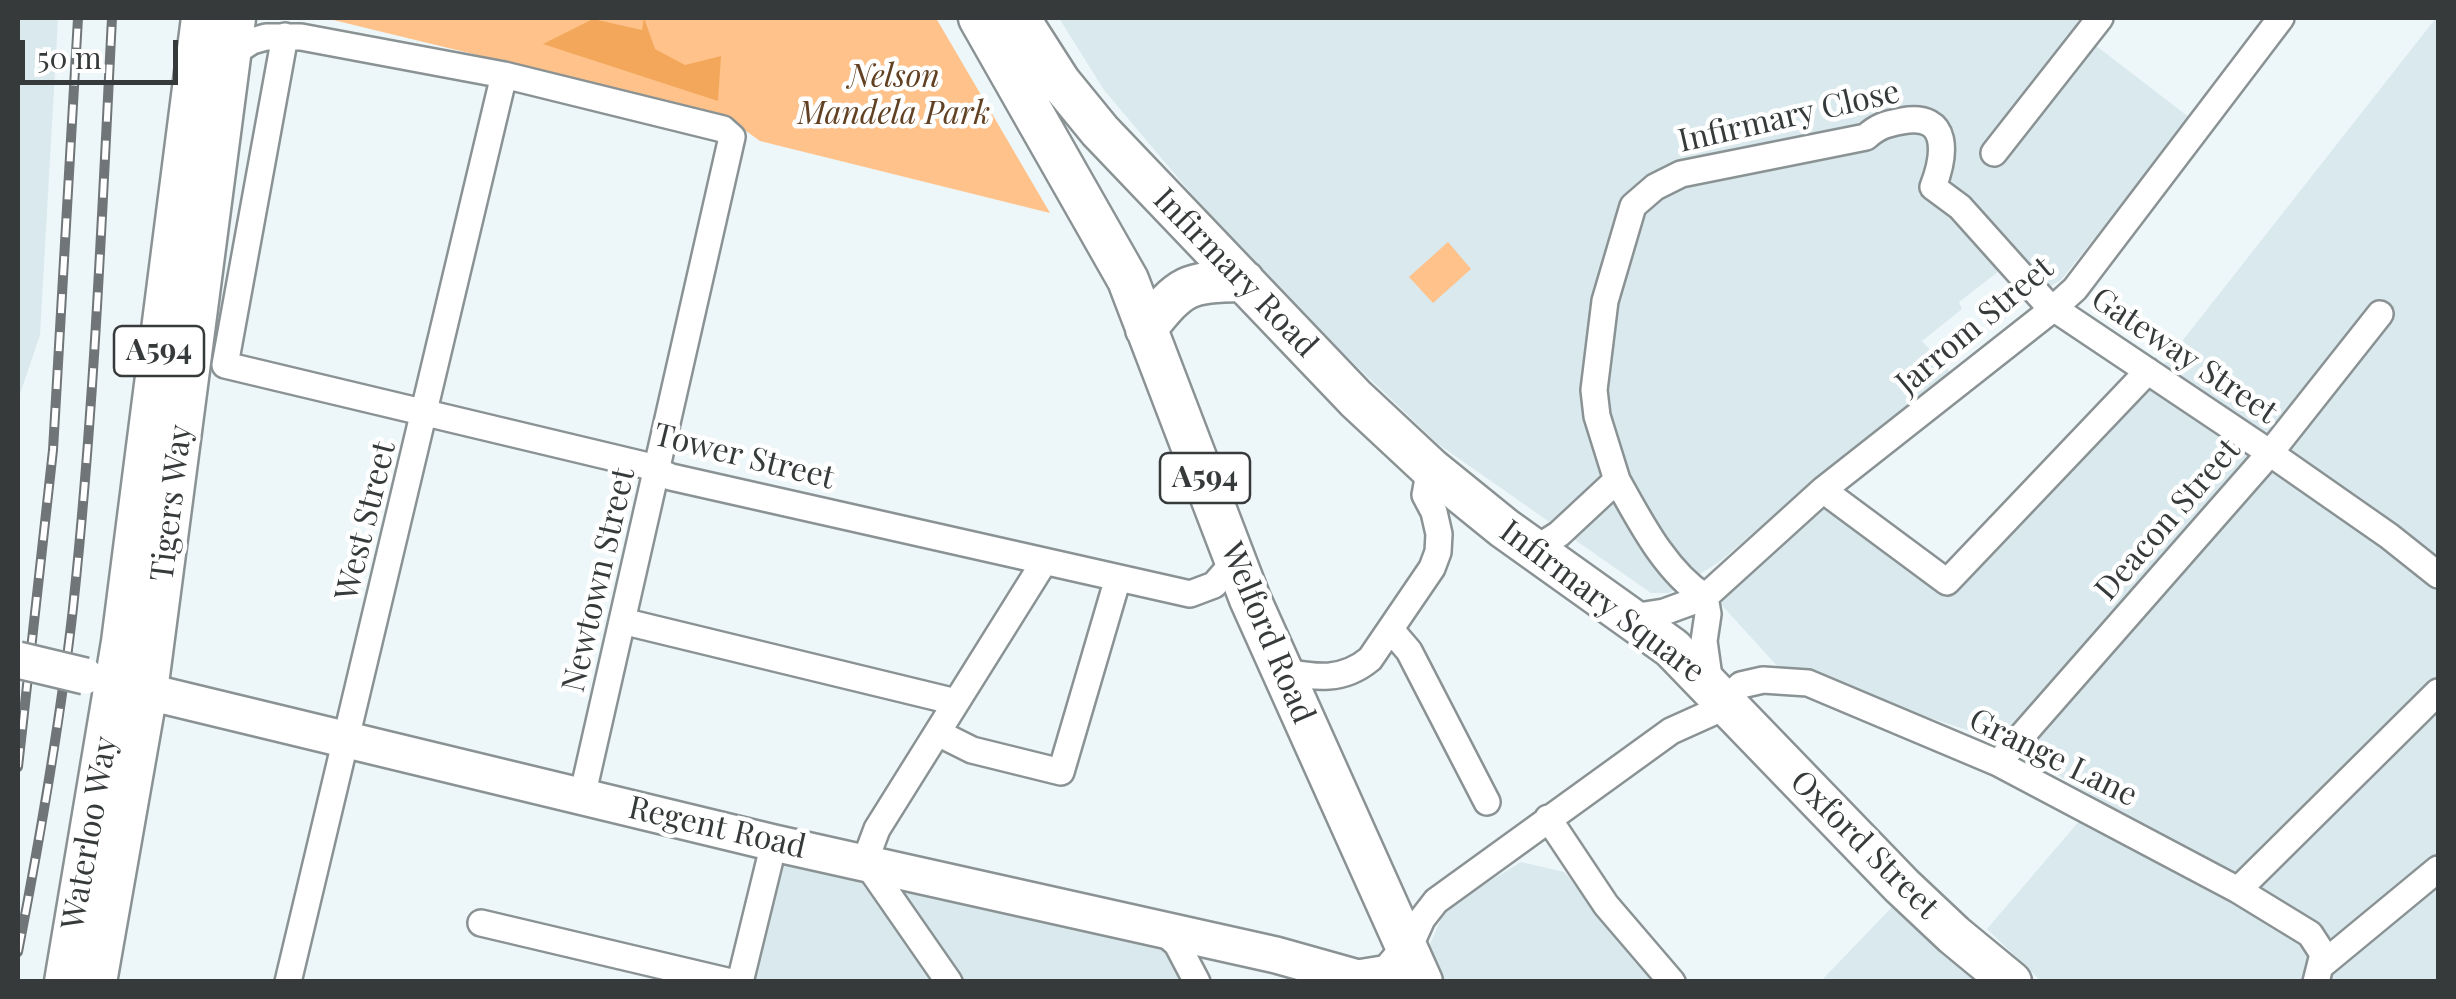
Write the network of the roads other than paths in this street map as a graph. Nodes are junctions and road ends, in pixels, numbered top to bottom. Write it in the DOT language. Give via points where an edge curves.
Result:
graph roads {
  1 [pos="202,18"];
  2 [pos="978,18"];
  3 [pos="1019,18"];
  4 [pos="2100,18"];
  5 [pos="2281,18"];
  6 [pos="232,36"];
  7 [pos="286,36"];
  8 [pos="504,75"];
  9 [pos="1994,154"];
  10 [pos="1933,187"];
  11 [pos="1244,282"];
  12 [pos="2054,308"];
  13 [pos="2380,314"];
  14 [pos="1146,329"];
  15 [pos="2148,371"];
  16 [pos="425,413"];
  17 [pos="2270,454"];
  18 [pos="1430,468"];
  19 [pos="658,471"];
  20 [pos="1618,480"];
  21 [pos="1823,490"];
  22 [pos="1477,506"];
  23 [pos="1534,550"];
  24 [pos="1236,560"];
  25 [pos="1044,562"];
  26 [pos="2438,575"];
  27 [pos="1118,578"];
  28 [pos="1705,597"];
  29 [pos="1632,618"];
  30 [pos="622,621"];
  31 [pos="1391,630"];
  32 [pos="18,660"];
  33 [pos="1280,671"];
  34 [pos="116,684"];
  35 [pos="1717,692"];
  36 [pos="2438,692"];
  37 [pos="956,702"];
  38 [pos="938,733"];
  39 [pos="346,739"];
  40 [pos="1998,763"];
  41 [pos="582,797"];
  42 [pos="1487,802"];
  43 [pos="1548,818"];
  44 [pos="774,843"];
  45 [pos="865,861"];
  46 [pos="2438,869"];
  47 [pos="2238,890"];
  48 [pos="480,924"];
  49 [pos="1159,928"];
  50 [pos="1228,944"];
  51 [pos="2326,965"];
  52 [pos="1415,966"];
  53 [pos="1196,981"];
  54 [pos="64,982"];
  55 [pos="96,982"];
  56 [pos="288,982"];
  57 [pos="730,982"];
  58 [pos="740,982"];
  59 [pos="949,982"];
  60 [pos="1672,982"];
  61 [pos="2011,982"];
  1 -- 34 [label="main road, Tigers Way / A594"];
  2 -- 14 [label="main road, Welford Road / A594" via="1110,244"];
  3 -- 11 [label="main road, Infirmary Road" via="1100,132"];
  4 -- 9 [label="street"];
  5 -- 12 [label="street, Jarrom Street"];
  6 -- 7 [label="street"];
  6 -- 34 [label="main road, Tigers Way / A594"];
  7 -- 8 [label="street"];
  7 -- 16 [label="street, Tower Street" via="224,365"];
  8 -- 16 [label="street, West Street"];
  8 -- 19 [label="street, Newtown Street" via="723,129 732,138"];
  10 -- 12 [label="street, Gateway Street"];
  10 -- 20 [label="street, Infirmary Close" via="1943,141 1919,118 1877,126 1866,137 1681,174 1633,206 1605,301 1594,390"];
  11 -- 14 [label="main road" via="1186,287"];
  11 -- 18 [label="main road, Infirmary Road"];
  12 -- 15 [label="street, Gateway Street"];
  12 -- 21 [label="street, Jarrom Street"];
  13 -- 17 [label="street, Deacon Street"];
  14 -- 24 [label="main road, Welford Road / A594"];
  15 -- 17 [label="street, Gateway Street"];
  15 -- 21 [label="street" via="1947,582"];
  16 -- 19 [label="street, Tower Street"];
  16 -- 39 [label="street, West Street"];
  17 -- 26 [label="street, Gateway Street"];
  17 -- 40 [label="street, Deacon Street"];
  18 -- 22 [label="main road, Infirmary Road"];
  18 -- 31 [label="street" via="1426,494 1438,552"];
  19 -- 25 [label="street, Tower Street"];
  19 -- 30 [label="street, Newtown Street"];
  20 -- 23 [label="street"];
  20 -- 28 [label="street, Infirmary Square" via="1664,555"];
  21 -- 28 [label="street, Jarrom Street"];
  22 -- 23 [label="main road, Infirmary Square"];
  23 -- 29 [label="main road, Infirmary Square"];
  24 -- 27 [label="street, Tower Street" via="1214,585 1190,594"];
  24 -- 33 [label="main road, Welford Road / A594"];
  25 -- 27 [label="street, Tower Street"];
  25 -- 37 [label="street"];
  27 -- 38 [label="street" via="1061,772 972,750"];
  28 -- 29 [label="street, Jarrom Street"];
  28 -- 35 [label="street" via="1704,641"];
  29 -- 35 [label="main road, Infirmary Square"];
  30 -- 37 [label="street"];
  30 -- 41 [label="street, Newtown Street"];
  31 -- 33 [label="street" via="1370,659 1348,673 1324,678"];
  31 -- 42 [label="street"];
  32 -- 34 [label="street, Regent Road, bridge"];
  33 -- 52 [label="main road, Welford Road / A594"];
  34 -- 39 [label="street, Regent Road"];
  34 -- 54 [label="main road, Waterloo Way / A594"];
  34 -- 55 [label="main road, Waterloo Way / A594"];
  35 -- 40 [label="street, Grange Lane" via="1750,682 1808,683"];
  35 -- 43 [label="street, Grange Lane" via="1711,713 1672,731"];
  35 -- 61 [label="main road, Oxford Street" via="1902,886"];
  36 -- 47 [label="street"];
  37 -- 38 [label="street"];
  38 -- 45 [label="street" via="877,828"];
  39 -- 41 [label="street, Regent Road"];
  39 -- 56 [label="street, West Street"];
  40 -- 47 [label="street, Grange Lane"];
  41 -- 44 [label="street, Regent Road"];
  43 -- 52 [label="street, Grange Lane" via="1436,901 1422,919"];
  43 -- 60 [label="street" via="1606,905"];
  44 -- 45 [label="street, Regent Road"];
  44 -- 58 [label="street"];
  45 -- 49 [label="street, Regent Road"];
  45 -- 59 [label="street"];
  46 -- 51 [label="street"];
  47 -- 51 [label="street, Grange Lane" via="2310,934"];
  48 -- 57 [label="street"];
  49 -- 50 [label="street, Regent Road"];
  49 -- 53 [label="street"];
  50 -- 52 [label="street, Regent Road" via="1358,978"];
  50 -- 53 [label="street" via="1204,958"];
}
